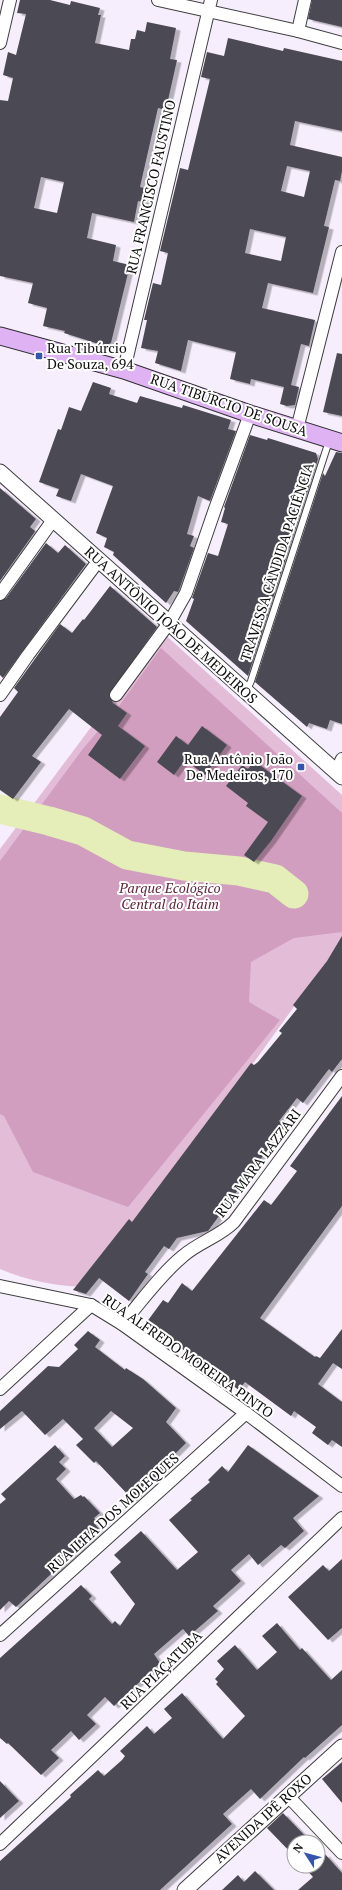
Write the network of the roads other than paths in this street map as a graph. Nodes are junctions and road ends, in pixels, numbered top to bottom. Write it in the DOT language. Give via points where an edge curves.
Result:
graph roads {
  1 [pos="10,0"];
  2 [pos="158,0"];
  3 [pos="305,0"];
  4 [pos="209,5"];
  5 [pos="298,31"];
  6 [pos="0,43"];
  7 [pos="342,43"];
  8 [pos="342,252"];
  9 [pos="0,336"];
  10 [pos="124,370"];
  11 [pos="250,414"];
  12 [pos="297,429"];
  13 [pos="336,441"];
  14 [pos="0,472"];
  15 [pos="53,520"];
  16 [pos="99,560"];
  17 [pos="0,594"];
  18 [pos="169,623"];
  19 [pos="246,692"];
  20 [pos="0,695"];
  21 [pos="116,695"];
  22 [pos="340,769"];
  23 [pos="342,1076"];
  24 [pos="0,1286"];
  25 [pos="91,1305"];
  26 [pos="122,1324"];
  27 [pos="0,1389"];
  28 [pos="246,1413"];
  29 [pos="342,1486"];
  30 [pos="342,1518"];
  31 [pos="0,1635"];
  32 [pos="342,1746"];
  33 [pos="288,1796"];
  34 [pos="0,1844"];
  35 [pos="342,1853"];
  36 [pos="185,1890"];
  1 -- 6 [label="street"];
  2 -- 4 [label="street"];
  3 -- 5 [label="street"];
  4 -- 5 [label="street"];
  4 -- 10 [label="street, RUA FRANCISCO FAUSTINO"];
  5 -- 7 [label="street"];
  8 -- 12 [label="street"];
  9 -- 10 [label="main road, RUA TIBÚRCIO DE SOUSA"];
  10 -- 11 [label="main road, RUA TIBÚRCIO DE SOUSA"];
  11 -- 12 [label="main road, RUA TIBÚRCIO DE SOUSA"];
  11 -- 18 [label="street" via="186,593"];
  12 -- 13 [label="main road, RUA TIBÚRCIO DE SOUSA"];
  13 -- 19 [label="lane, TRAVESSA CÃNDIDA PACIÊNCIA"];
  14 -- 15 [label="street, RUA ANTÔNIO JOÃO DE MEDEIROS"];
  15 -- 16 [label="street, RUA ANTÔNIO JOÃO DE MEDEIROS"];
  15 -- 17 [label="street"];
  16 -- 18 [label="street, RUA ANTÔNIO JOÃO DE MEDEIROS"];
  16 -- 20 [label="street"];
  18 -- 19 [label="street, RUA ANTÔNIO JOÃO DE MEDEIROS"];
  18 -- 21 [label="street"];
  19 -- 22 [label="street, RUA ANTÔNIO JOÃO DE MEDEIROS"];
  23 -- 26 [label="street, RUA MARA LAZZARI" via="234,1222 216,1237 183,1255"];
  24 -- 25 [label="street, RUA ALFREDO MOREIRA PINTO"];
  25 -- 26 [label="street, RUA ALFREDO MOREIRA PINTO"];
  25 -- 27 [label="street"];
  26 -- 28 [label="street, RUA ALFREDO MOREIRA PINTO"];
  28 -- 29 [label="street, RUA ALFREDO MOREIRA PINTO"];
  28 -- 31 [label="street, RUA ILHA DOS MOLEQUES"];
  30 -- 34 [label="street, RUA PIAÇATUBA"];
  32 -- 33 [label="street, AVENIDA IPÊ ROXO"];
  33 -- 35 [label="street"];
  33 -- 36 [label="street, AVENIDA IPÊ ROXO"];
}
